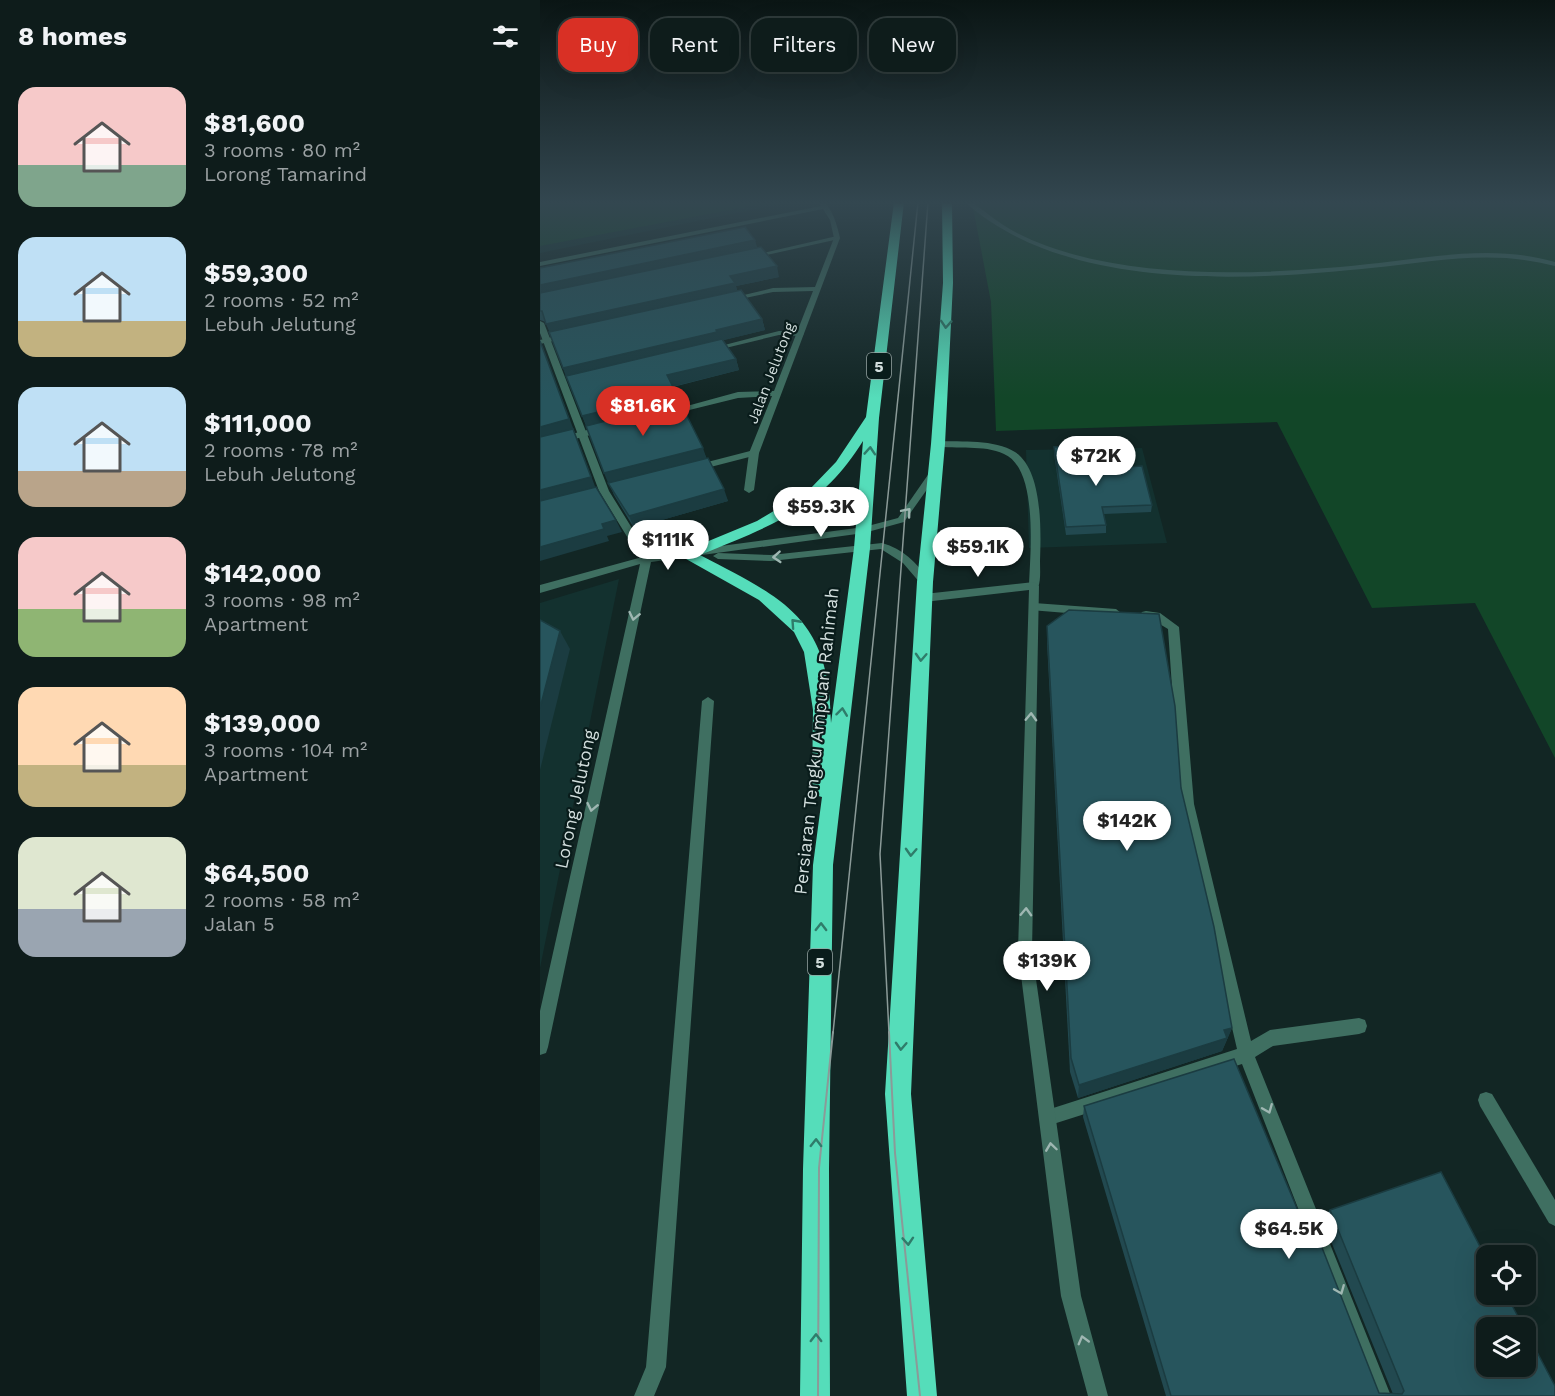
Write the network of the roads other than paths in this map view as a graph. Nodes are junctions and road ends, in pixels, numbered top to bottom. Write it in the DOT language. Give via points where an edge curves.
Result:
graph roads {
  1 [pos="826,267"];
  2 [pos="891,267"];
  3 [pos="948,267"];
  4 [pos="1133,267"];
  5 [pos="1349,267"];
  6 [pos="817,289"];
  7 [pos="716,302"];
  8 [pos="540,323"];
  9 [pos="581,333"];
  10 [pos="800,334"];
  11 [pos="543,341"];
  12 [pos="699,352"];
  13 [pos="574,382"];
  14 [pos="563,385"];
  15 [pos="777,393"];
  16 [pos="656,415"];
  17 [pos="872,418"];
  18 [pos="614,426"];
  19 [pos="582,434"];
  20 [pos="938,444"];
  21 [pos="540,445"];
  22 [pos="754,453"];
  23 [pos="685,471"];
  24 [pos="935,471"];
  25 [pos="615,488"];
  26 [pos="749,490"];
  27 [pos="604,491"];
  28 [pos="593,494"];
  29 [pos="863,539"];
  30 [pos="687,555"];
  31 [pos="646,559"];
  32 [pos="1034,586"];
  33 [pos="540,589"];
  34 [pos="925,590"];
  35 [pos="1034,607"];
  36 [pos="708,700"];
  37 [pos="823,865"];
  38 [pos="1359,1026"];
  39 [pos="541,1037"];
  40 [pos="1246,1054"];
  41 [pos="1486,1100"];
  42 [pos="1047,1118"];
  43 [pos="1555,1217"];
  44 [pos="644,1396"];
  45 [pos="816,1396"];
  46 [pos="922,1396"];
  47 [pos="1098,1396"];
  48 [pos="1382,1396"];
  1 -- 6 [label="street, Jalan Jelutong"];
  2 -- 17 [label="highway, Persiaran Tengku Ampuan Rahimah / 5"];
  3 -- 20 [label="highway, one-way"];
  4 -- 5 [label="street" via="1282,273"];
  6 -- 7 [label="street" via="772,290"];
  6 -- 10 [label="street, Jalan Jelutong"];
  8 -- 11 [label="street"];
  9 -- 11 [label="street"];
  10 -- 12 [label="street" via="779,333"];
  10 -- 15 [label="street, Jalan Jelutong"];
  11 -- 14 [label="street"];
  13 -- 14 [label="street"];
  14 -- 19 [label="street"];
  15 -- 16 [label="street" via="738,395"];
  15 -- 22 [label="street, Jalan Jelutong"];
  29 -- 17 [label="highway, Persiaran Tengku Ampuan Rahimah / 5, one-way"];
  17 -- 30 [label="highway" via="830,478 813,494 780,515"];
  18 -- 19 [label="street"];
  19 -- 21 [label="street"];
  19 -- 27 [label="street"];
  20 -- 24 [label="highway"];
  20 -- 32 [label="street" via="997,448 1015,455 1024,468 1036,517"];
  22 -- 23 [label="street"];
  22 -- 26 [label="street, Jalan Jelutong"];
  29 -- 24 [label="street, one-way" via="901,520"];
  24 -- 34 [label="highway"];
  25 -- 27 [label="street"];
  27 -- 28 [label="street"];
  27 -- 31 [label="street"];
  29 -- 30 [label="street"];
  29 -- 30 [label="street, one-way" via="771,558"];
  29 -- 34 [label="street" via="895,551 912,563"];
  37 -- 29 [label="highway, Persiaran Tengku Ampuan Rahimah / 5, one-way"];
  30 -- 31 [label="street"];
  37 -- 30 [label="highway, one-way" via="822,710 813,652 801,629 765,597"];
  31 -- 33 [label="street"];
  31 -- 39 [label="street, Lorong Jelutong, one-way"];
  32 -- 34 [label="street"];
  32 -- 35 [label="street"];
  34 -- 46 [label="highway, one-way" via="898,1094"];
  35 -- 40 [label="street" via="1156,616 1173,627 1187,804"];
  42 -- 35 [label="street, one-way" via="1025,951"];
  36 -- 44 [label="street" via="656,1367"];
  45 -- 37 [label="highway, Persiaran Tengku Ampuan Rahimah / 5, one-way"];
  38 -- 40 [label="street" via="1270,1038"];
  40 -- 42 [label="street"];
  40 -- 48 [label="street, one-way"];
  41 -- 43 [label="street"];
  47 -- 42 [label="street, one-way" via="1071,1296"];
}
